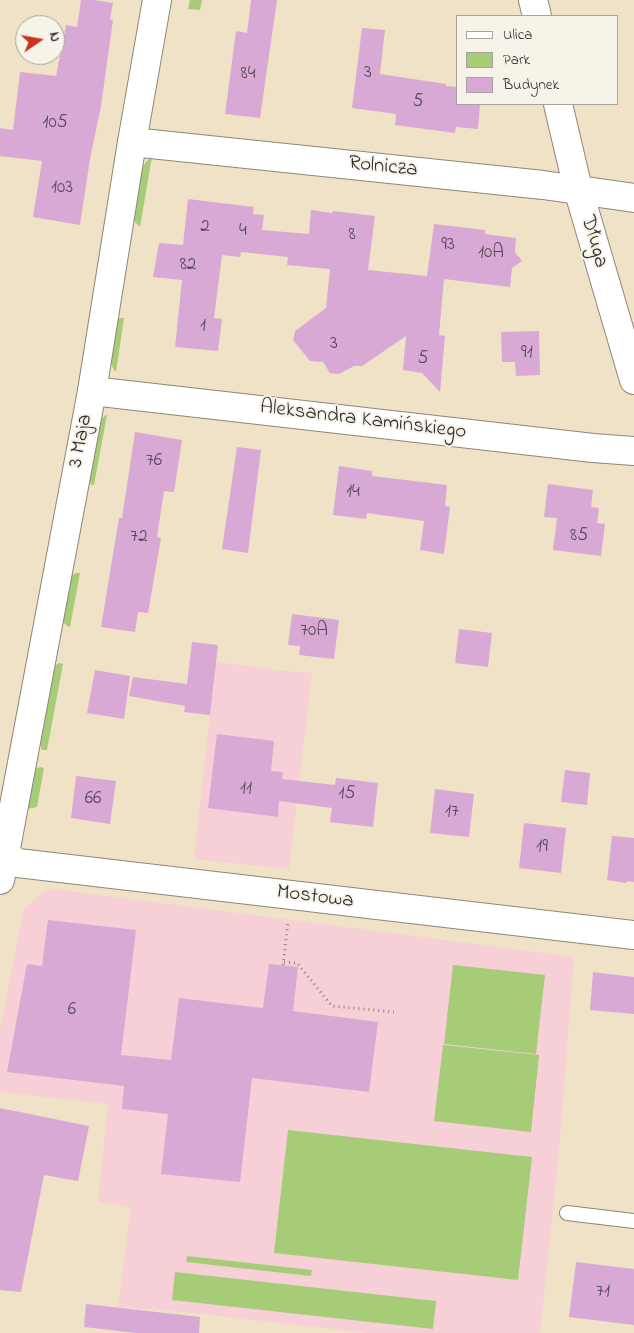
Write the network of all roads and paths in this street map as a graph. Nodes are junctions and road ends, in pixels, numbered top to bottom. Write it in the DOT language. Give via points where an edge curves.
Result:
graph roads {
  1 [pos="157,0"];
  2 [pos="533,0"];
  3 [pos="537,15"];
  4 [pos="558,105"];
  5 [pos="132,142"];
  6 [pos="578,189"];
  7 [pos="634,198"];
  8 [pos="634,380"];
  9 [pos="92,390"];
  10 [pos="634,450"];
  11 [pos="2,862"];
  12 [pos="288,919"];
  13 [pos="634,935"];
  14 [pos="394,1012"];
  15 [pos="567,1213"];
  16 [pos="634,1221"];
  1 -- 5 [label="street, 3 Maja"];
  2 -- 3 [label="street"];
  4 -- 6 [label="street, Długa"];
  5 -- 6 [label="street, Rolnicza"];
  5 -- 9 [label="street, 3 Maja"];
  6 -- 7 [label="street, Rolnicza"];
  6 -- 8 [label="street, Długa"];
  9 -- 10 [label="street, Aleksandra Kamińskiego" via="584,447"];
  9 -- 11 [label="street, 3 Maja"];
  11 -- 13 [label="street, Mostowa"];
  12 -- 14 [label="path" via="283,964 297,963 332,1006"];
  15 -- 16 [label="lane"];
}
